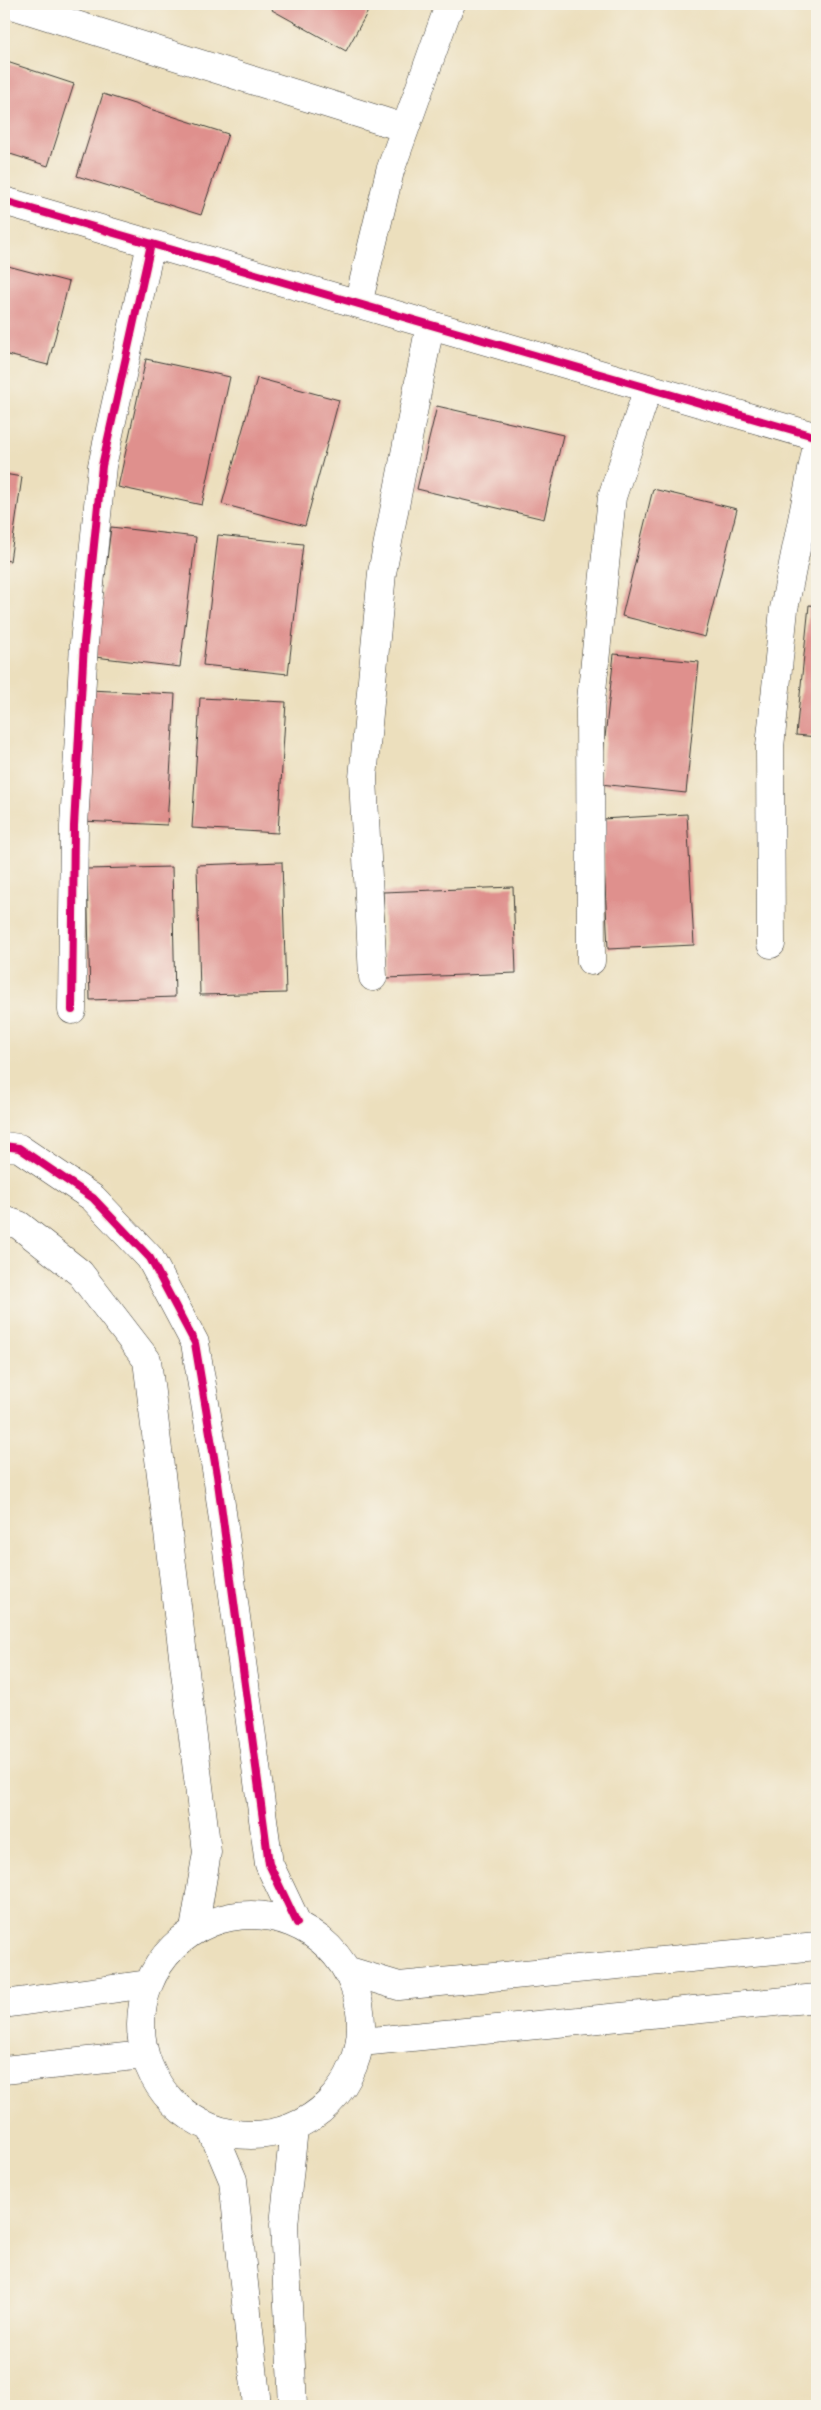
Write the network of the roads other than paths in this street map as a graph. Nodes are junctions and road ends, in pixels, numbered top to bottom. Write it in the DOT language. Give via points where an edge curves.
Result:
graph roads {
  1 [pos="10,4"];
  2 [pos="451,4"];
  3 [pos="405,128"];
  4 [pos="4,201"];
  5 [pos="151,244"];
  6 [pos="358,304"];
  7 [pos="430,325"];
  8 [pos="648,388"];
  9 [pos="817,437"];
  10 [pos="817,445"];
  11 [pos="771,944"];
  12 [pos="591,961"];
  13 [pos="373,977"];
  14 [pos="72,1010"];
  15 [pos="4,1146"];
  16 [pos="4,1220"];
  17 [pos="297,1923"];
  18 [pos="194,1930"];
  19 [pos="817,1946"];
  20 [pos="349,1971"];
  21 [pos="148,1984"];
  22 [pos="817,1998"];
  23 [pos="4,2004"];
  24 [pos="361,2042"];
  25 [pos="144,2054"];
  26 [pos="4,2070"];
  27 [pos="211,2128"];
  28 [pos="294,2128"];
  29 [pos="256,2406"];
  30 [pos="293,2406"];
  1 -- 3 [label="street"];
  2 -- 3 [label="street"];
  3 -- 6 [label="street" via="390,172"];
  4 -- 5 [label="street"];
  5 -- 6 [label="street"];
  5 -- 14 [label="street" via="102,466 86,623 74,826"];
  6 -- 7 [label="street"];
  7 -- 8 [label="street"];
  7 -- 13 [label="street" via="382,573 363,778"];
  8 -- 9 [label="street"];
  8 -- 12 [label="street" via="612,497 590,710"];
  10 -- 11 [label="street" via="784,609 770,747"];
  15 -- 17 [label="street" via="19,1148 93,1198 150,1258 195,1343 217,1475 269,1864"];
  16 -- 18 [label="street" via="19,1225 80,1273 147,1360 207,1852"];
  17 -- 18 [label="street" via="262,1914 227,1916"];
  17 -- 20 [label="street" via="327,1943"];
  18 -- 21 [label="street" via="166,1954"];
  19 -- 20 [label="street" via="399,1986"];
  20 -- 24 [label="street" via="361,2005"];
  21 -- 23 [label="street"];
  21 -- 25 [label="street" via="140,2019"];
  22 -- 24 [label="street"];
  24 -- 28 [label="street" via="349,2078 325,2108"];
  25 -- 26 [label="street"];
  25 -- 27 [label="street" via="160,2089 186,2115"];
  27 -- 28 [label="street" via="257,2136"];
  27 -- 29 [label="street" via="233,2180"];
  28 -- 30 [label="street" via="284,2225"];
}
